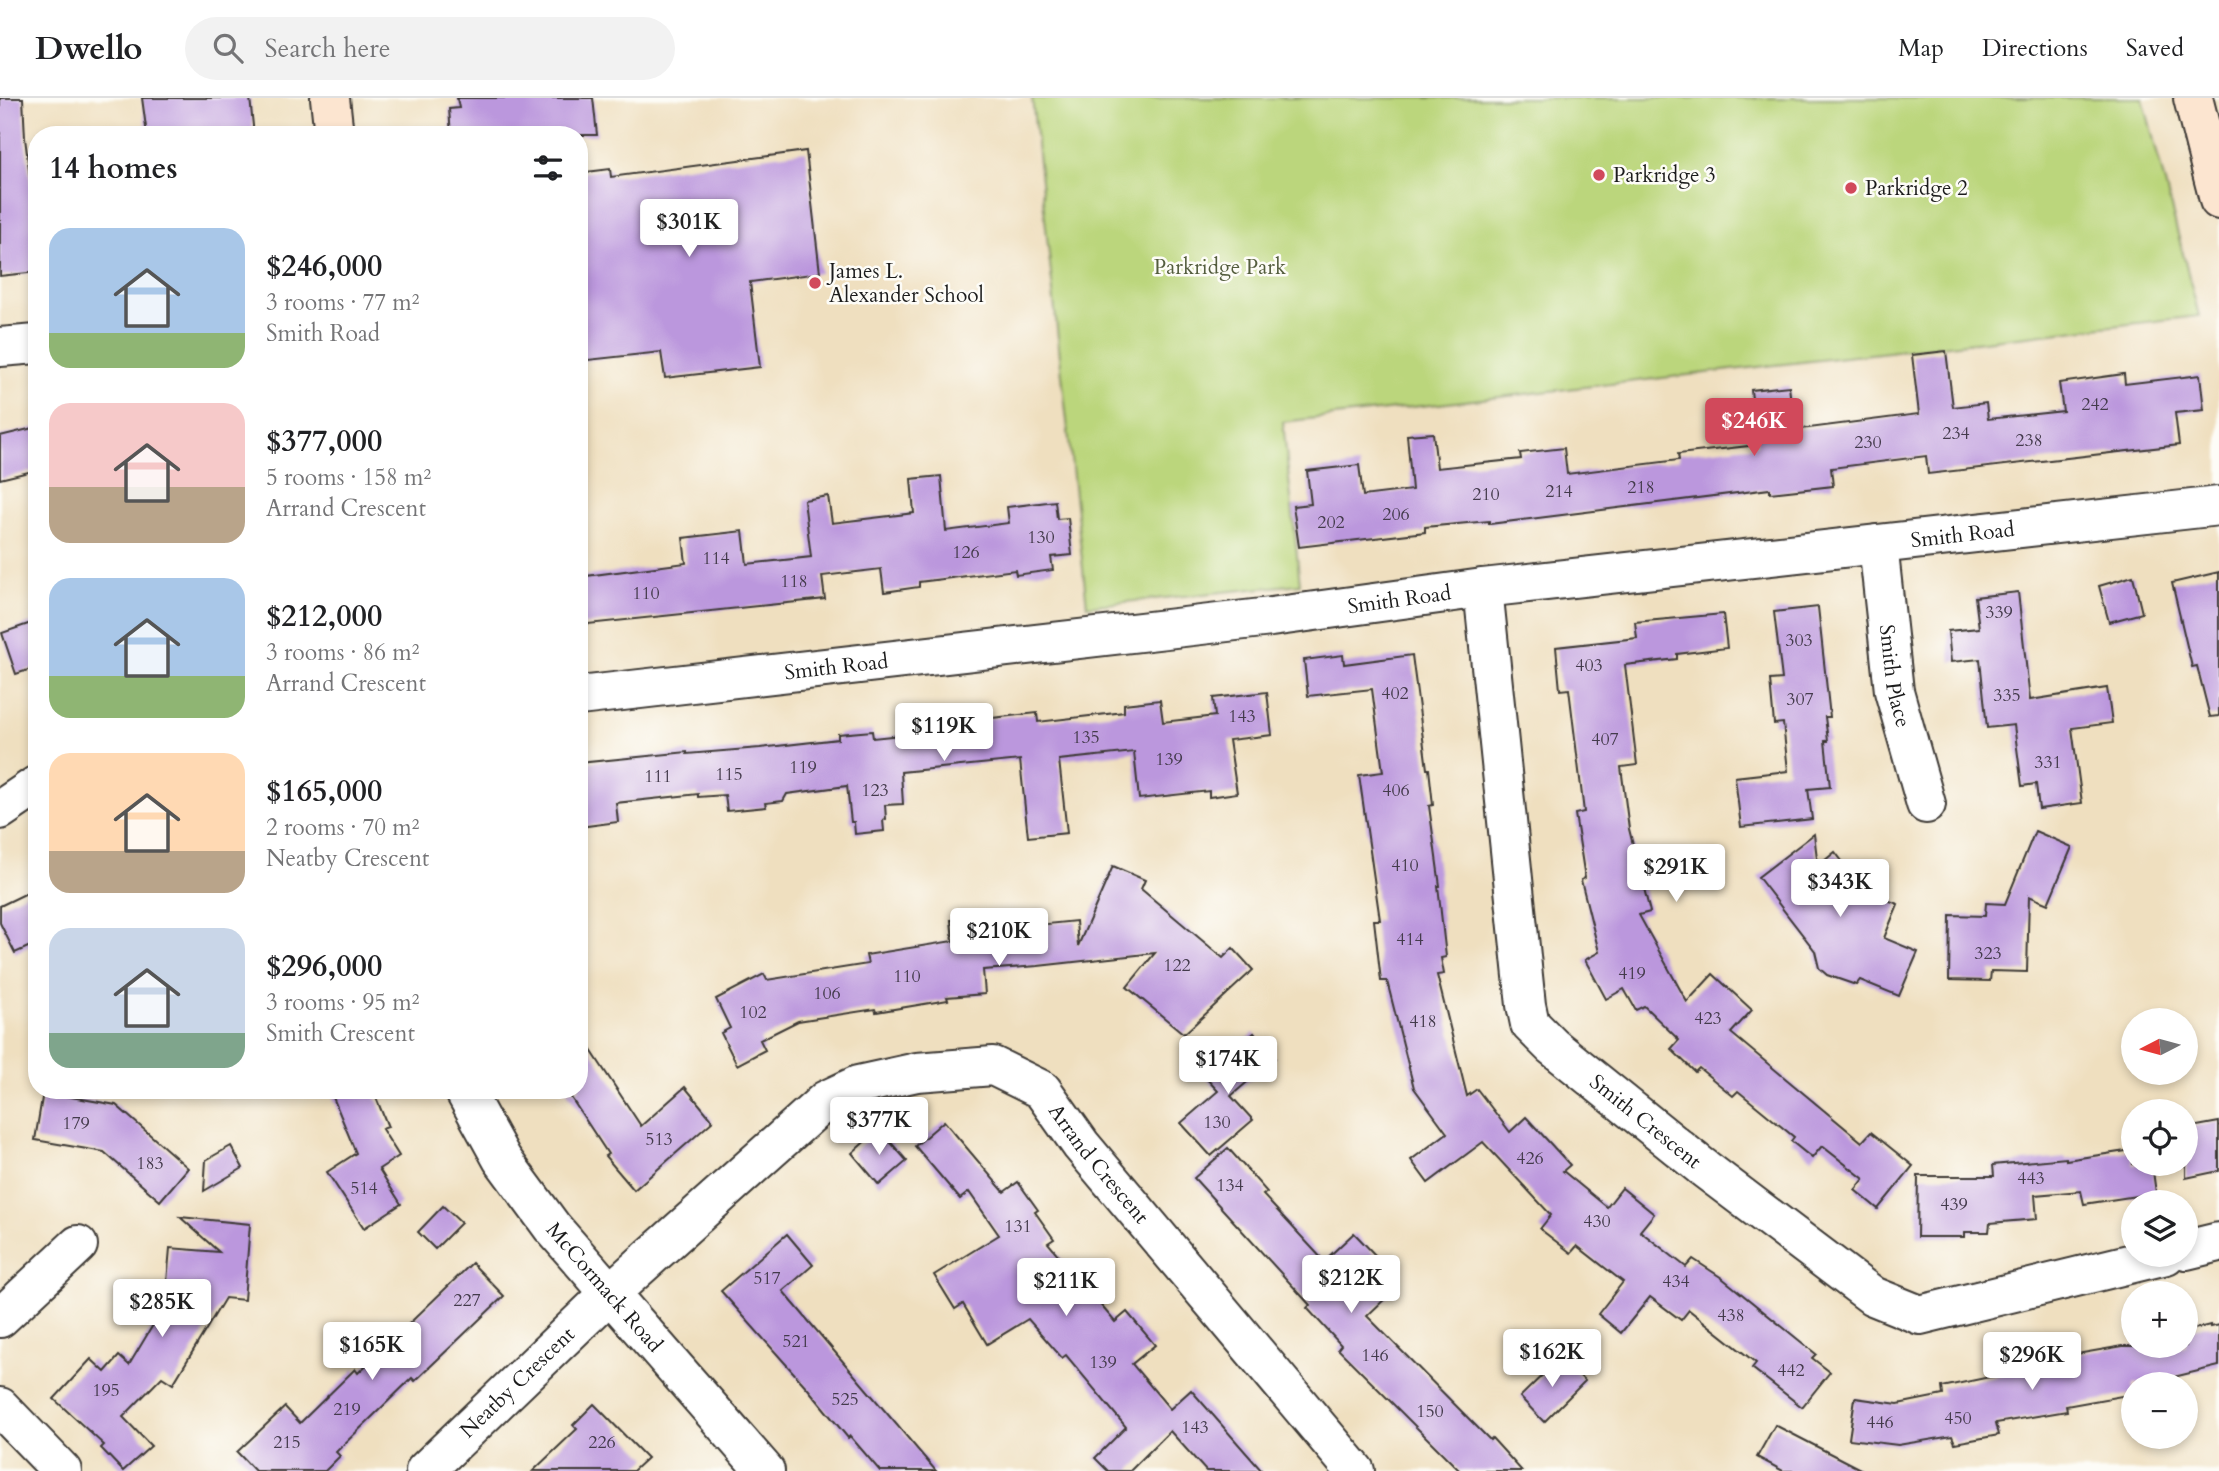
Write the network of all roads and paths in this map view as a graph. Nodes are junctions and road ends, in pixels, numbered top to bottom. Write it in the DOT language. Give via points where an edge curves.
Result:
graph roads {
  1 [pos="330,98"];
  2 [pos="2193,98"];
  3 [pos="333,126"];
  4 [pos="2219,200"];
  5 [pos="28,345"];
  6 [pos="0,347"];
  7 [pos="2219,506"];
  8 [pos="1878,544"];
  9 [pos="1483,588"];
  10 [pos="588,695"];
  11 [pos="28,791"];
  12 [pos="1926,804"];
  13 [pos="0,810"];
  14 [pos="469,1099"];
  15 [pos="2219,1242"];
  16 [pos="78,1245"];
  17 [pos="2198,1247"];
  18 [pos="2121,1266"];
  19 [pos="609,1294"];
  20 [pos="0,1318"];
  21 [pos="0,1407"];
  22 [pos="62,1471"];
  23 [pos="425,1471"];
  24 [pos="765,1471"];
  25 [pos="1355,1471"];
  1 -- 3 [label="street"];
  2 -- 4 [label="street"];
  5 -- 6 [label="street"];
  7 -- 8 [label="street, Smith Road"];
  8 -- 9 [label="street, Smith Road"];
  8 -- 12 [label="street, Smith Place" via="1894,691"];
  9 -- 10 [label="street, Smith Road" via="1271,617"];
  9 -- 18 [label="street, Smith Crescent" via="1530,1024 1701,1166 1873,1296 1920,1315"];
  11 -- 13 [label="street"];
  14 -- 19 [label="street, McCormack Road" via="502,1159"];
  15 -- 17 [label="street"];
  16 -- 20 [label="street"];
  19 -- 23 [label="street, Neatby Crescent"];
  19 -- 24 [label="street, McCormack Road"];
  19 -- 25 [label="street, Arrand Crescent" via="826,1100 858,1085 917,1072 993,1066 1042,1090 1081,1145"];
  21 -- 22 [label="street"];
}
